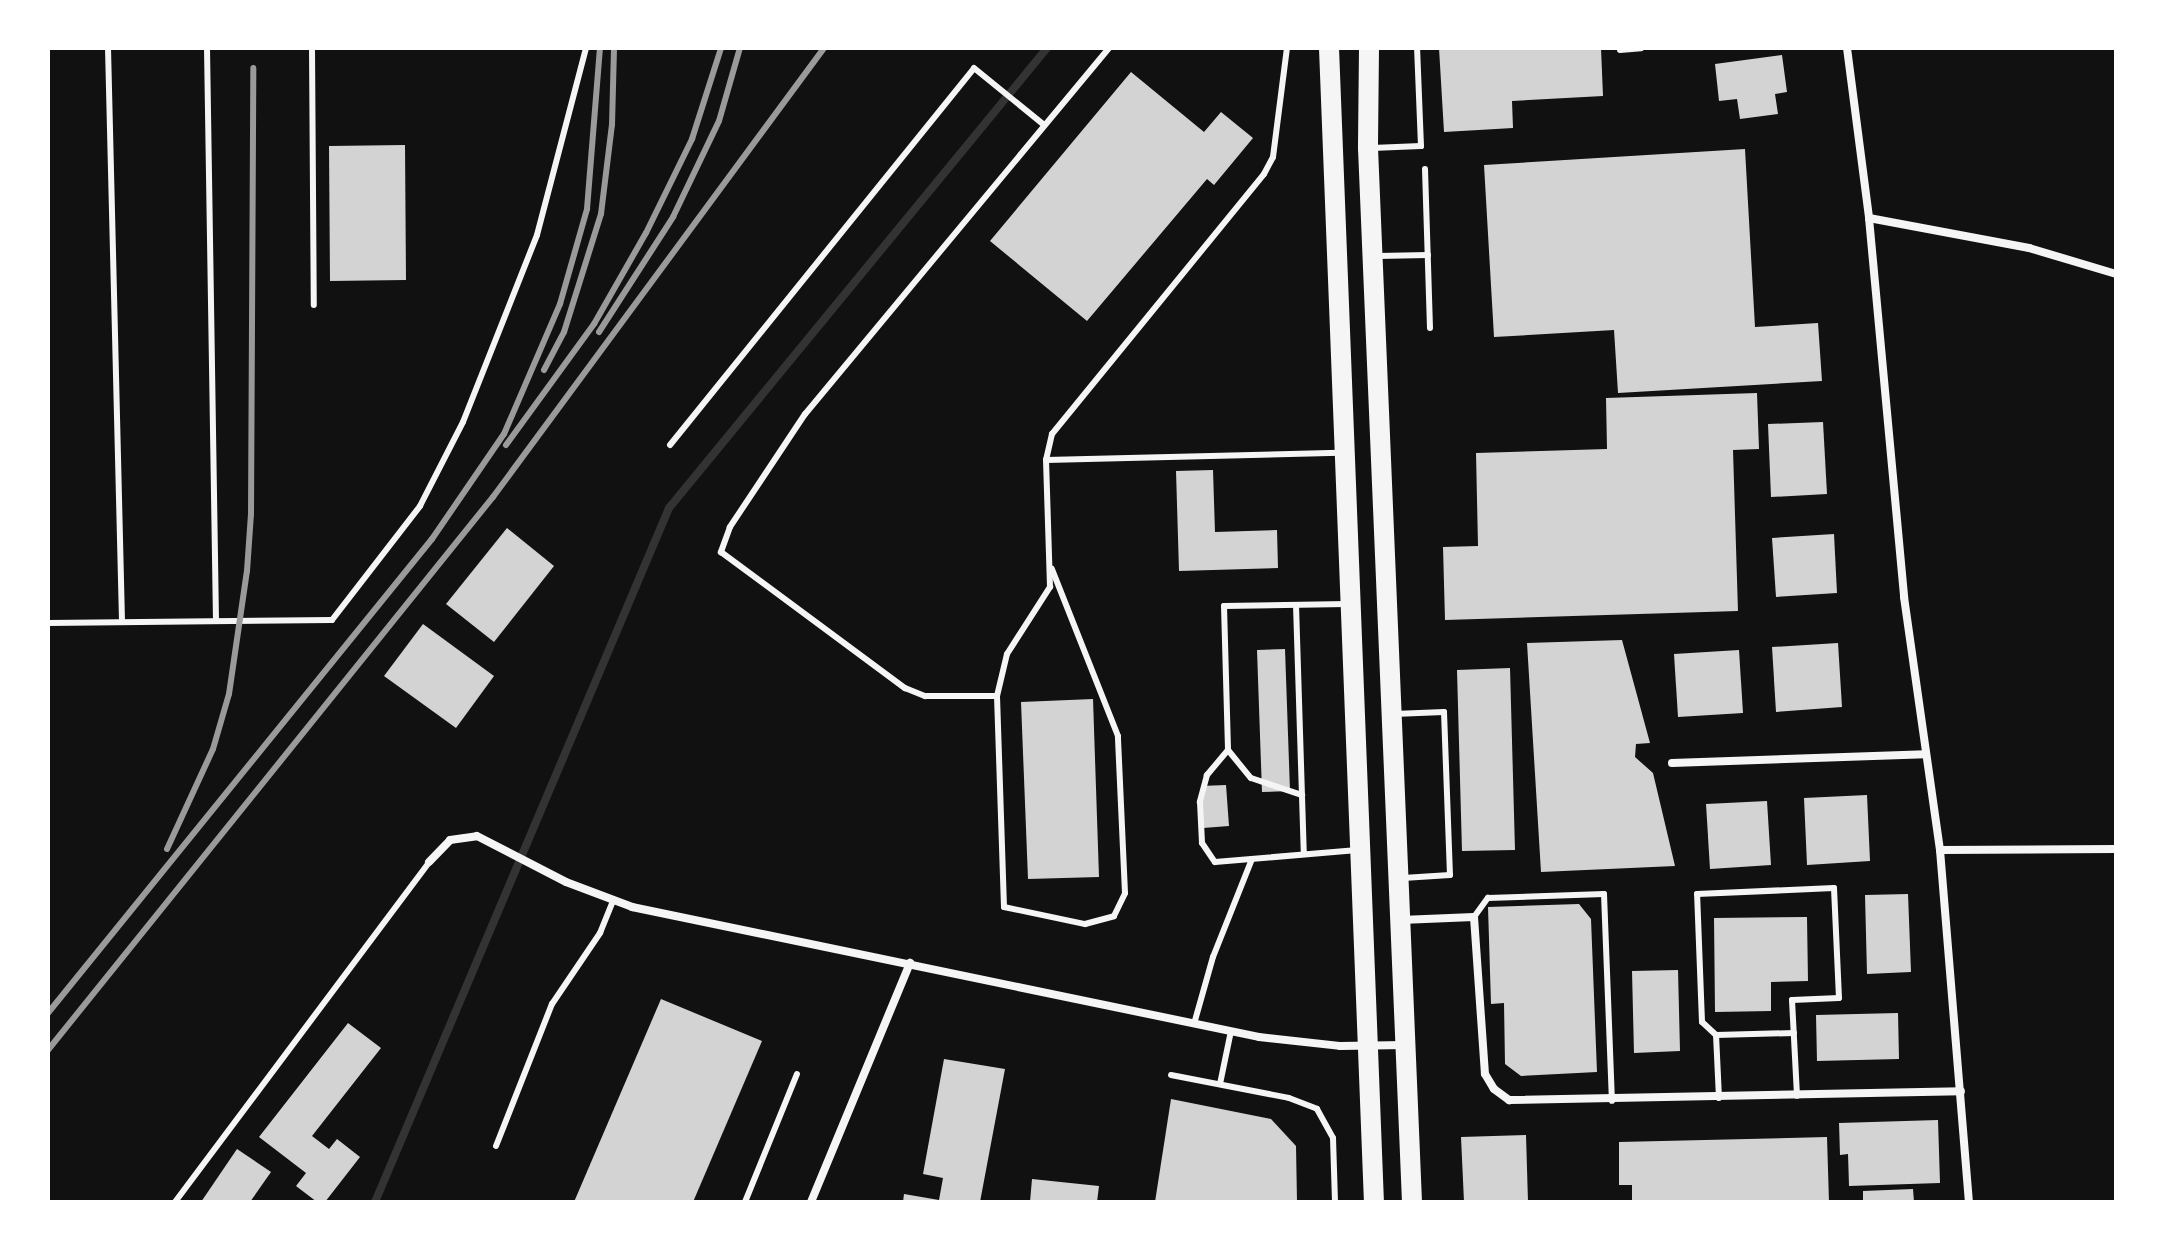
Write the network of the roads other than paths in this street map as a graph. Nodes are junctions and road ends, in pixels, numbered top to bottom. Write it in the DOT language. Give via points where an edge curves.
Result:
graph roads {
  1 [pos="108,48"];
  2 [pos="207,48"];
  3 [pos="312,48"];
  4 [pos="586,48"];
  5 [pos="1109,48"];
  6 [pos="1287,48"];
  7 [pos="1329,48"];
  8 [pos="1369,48"];
  9 [pos="1417,48"];
  10 [pos="1641,48"];
  11 [pos="1847,48"];
  12 [pos="1620,50"];
  13 [pos="1043,124"];
  14 [pos="1368,148"];
  15 [pos="1425,169"];
  16 [pos="1869,218"];
  17 [pos="1428,255"];
  18 [pos="1374,257"];
  19 [pos="2116,274"];
  20 [pos="314,305"];
  21 [pos="1430,328"];
  22 [pos="670,445"];
  23 [pos="1344,453"];
  24 [pos="1046,460"];
  25 [pos="1050,564"];
  26 [pos="1351,604"];
  27 [pos="1296,605"];
  28 [pos="216,621"];
  29 [pos="122,622"];
  30 [pos="48,623"];
  31 [pos="997,696"];
  32 [pos="1394,714"];
  33 [pos="1228,750"];
  34 [pos="1925,754"];
  35 [pos="1672,763"];
  36 [pos="1302,795"];
  37 [pos="1361,849"];
  38 [pos="2116,849"];
  39 [pos="1940,850"];
  40 [pos="1304,854"];
  41 [pos="1252,859"];
  42 [pos="429,862"];
  43 [pos="1399,878"];
  44 [pos="613,901"];
  45 [pos="1474,917"];
  46 [pos="1401,920"];
  47 [pos="910,963"];
  48 [pos="1194,1024"];
  49 [pos="1231,1031"];
  50 [pos="1794,1033"];
  51 [pos="1716,1035"];
  52 [pos="1406,1045"];
  53 [pos="1369,1046"];
  54 [pos="797,1074"];
  55 [pos="1171,1075"];
  56 [pos="1220,1084"];
  57 [pos="1961,1091"];
  58 [pos="1797,1096"];
  59 [pos="1719,1098"];
  60 [pos="1612,1101"];
  61 [pos="496,1146"];
  62 [pos="175,1202"];
  63 [pos="745,1202"];
  64 [pos="811,1202"];
  65 [pos="1335,1202"];
  66 [pos="1374,1202"];
  67 [pos="1412,1202"];
  68 [pos="1969,1202"];
  1 -- 29 [label="lane"];
  2 -- 28 [label="lane"];
  3 -- 20 [label="lane"];
  4 -- 28 [label="lane" via="537,235 463,422 420,506 332,620"];
  5 -- 13 [label="lane"];
  6 -- 24 [label="lane" via="1269,165 1052,434"];
  7 -- 23 [label="main road"];
  8 -- 14 [label="main road"];
  9 -- 14 [label="lane" via="1421,146"];
  10 -- 12 [label="lane"];
  11 -- 16 [label="street"];
  13 -- 22 [label="lane" via="974,68"];
  13 -- 31 [label="lane" via="805,414 730,527 721,552 905,688 925,696"];
  14 -- 18 [label="main road"];
  15 -- 17 [label="lane"];
  16 -- 19 [label="street" via="2029,248"];
  16 -- 34 [label="street" via="1893,495"];
  17 -- 18 [label="lane"];
  17 -- 21 [label="lane"];
  18 -- 32 [label="main road"];
  23 -- 24 [label="lane"];
  23 -- 26 [label="main road"];
  24 -- 25 [label="lane"];
  25 -- 31 [label="lane" via="1050,587 1007,654"];
  25 -- 31 [label="lane" via="1118,736 1125,893 1114,916 1085,924 1004,907"];
  26 -- 27 [label="lane"];
  26 -- 37 [label="main road"];
  27 -- 33 [label="lane" via="1224,606"];
  27 -- 36 [label="lane"];
  28 -- 29 [label="lane"];
  29 -- 30 [label="lane"];
  32 -- 43 [label="main road"];
  32 -- 43 [label="lane" via="1444,712 1450,875"];
  33 -- 36 [label="lane" via="1251,778"];
  33 -- 41 [label="lane" via="1201,787 1202,843 1215,862"];
  34 -- 35 [label="street"];
  34 -- 39 [label="street"];
  36 -- 40 [label="lane"];
  37 -- 40 [label="lane"];
  37 -- 53 [label="main road"];
  38 -- 39 [label="street"];
  39 -- 57 [label="street"];
  40 -- 41 [label="lane"];
  41 -- 48 [label="lane" via="1213,957"];
  42 -- 44 [label="street" via="450,840 477,836"];
  42 -- 62 [label="lane"];
  43 -- 46 [label="main road"];
  44 -- 47 [label="street"];
  44 -- 61 [label="lane" via="600,933 552,1004"];
  45 -- 46 [label="street"];
  45 -- 60 [label="street" via="1482,1056 1494,1089 1509,1100 1529,1103"];
  45 -- 60 [label="lane" via="1488,898 1604,894"];
  46 -- 52 [label="main road"];
  47 -- 48 [label="street"];
  47 -- 64 [label="street"];
  48 -- 49 [label="street"];
  49 -- 53 [label="street" via="1309,1044"];
  49 -- 56 [label="lane"];
  50 -- 51 [label="lane"];
  50 -- 51 [label="lane" via="1792,1000 1839,998 1834,888 1697,894 1702,1022"];
  50 -- 58 [label="lane"];
  51 -- 59 [label="lane"];
  52 -- 53 [label="street"];
  52 -- 67 [label="main road"];
  53 -- 66 [label="main road"];
  54 -- 63 [label="lane"];
  55 -- 56 [label="lane"];
  56 -- 65 [label="lane" via="1317,1109 1333,1138"];
  57 -- 58 [label="street"];
  57 -- 68 [label="street"];
  58 -- 59 [label="street"];
  59 -- 60 [label="street"];
}
